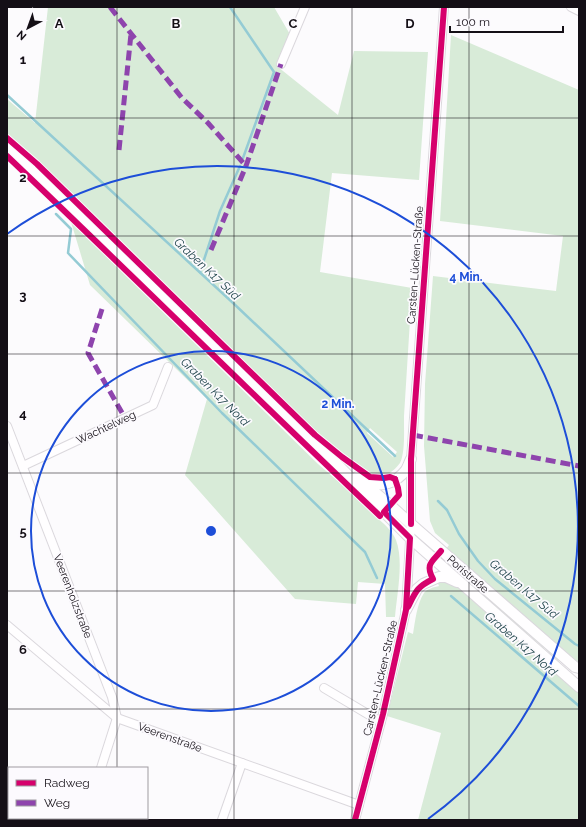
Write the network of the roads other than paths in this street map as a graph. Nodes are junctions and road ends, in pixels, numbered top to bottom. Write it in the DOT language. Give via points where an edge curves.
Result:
graph roads {
  1 [pos="305,7"];
  2 [pos="444,7"];
  3 [pos="571,7"];
  4 [pos="579,11"];
  5 [pos="281,64"];
  6 [pos="7,148"];
  7 [pos="168,367"];
  8 [pos="7,426"];
  9 [pos="411,459"];
  10 [pos="338,465"];
  11 [pos="23,466"];
  12 [pos="361,480"];
  13 [pos="411,524"];
  14 [pos="410,538"];
  15 [pos="464,584"];
  16 [pos="406,610"];
  17 [pos="7,625"];
  18 [pos="550,661"];
  19 [pos="579,668"];
  20 [pos="579,676"];
  21 [pos="579,687"];
  22 [pos="324,688"];
  23 [pos="117,718"];
  24 [pos="381,722"];
  25 [pos="242,763"];
  26 [pos="101,767"];
  27 [pos="359,805"];
  28 [pos="222,820"];
  29 [pos="355,820"];
  1 -- 5 [label="street"];
  2 -- 9 [label="street, Carsten-Lücken-Straße"];
  3 -- 4 [label="street"];
  6 -- 10 [label="main road, Poristraße"];
  7 -- 11 [label="street, Wachtelweg" via="153,405"];
  8 -- 11 [label="street, Veerenholzstraße"];
  9 -- 12 [label="main road" via="400,476 388,484 373,485"];
  9 -- 13 [label="street, Carsten-Lücken-Straße"];
  10 -- 12 [label="main road, Poristraße"];
  10 -- 14 [label="main road, Poristraße"];
  11 -- 23 [label="street, Veerenholzstraße" via="112,697"];
  12 -- 13 [label="main road, Poristraße"];
  13 -- 14 [label="street, Carsten-Lücken-Straße"];
  13 -- 19 [label="main road, Poristraße"];
  14 -- 15 [label="main road, Poristraße"];
  14 -- 16 [label="street, Carsten-Lücken-Straße"];
  15 -- 16 [label="main road" via="446,577 433,579 417,589"];
  15 -- 18 [label="main road, Poristraße"];
  16 -- 24 [label="street, Carsten-Lücken-Straße"];
  17 -- 23 [label="street, Veerenstraße"];
  18 -- 20 [label="main road, Poristraße"];
  18 -- 21 [label="main road, Poristraße"];
  22 -- 24 [label="street"];
  23 -- 25 [label="street, Veerenstraße"];
  23 -- 26 [label="street"];
  24 -- 27 [label="street, Carsten-Lücken-Straße"];
  25 -- 27 [label="street, Veerenstraße"];
  25 -- 28 [label="street"];
  27 -- 29 [label="street, Carsten-Lücken-Straße"];
}
